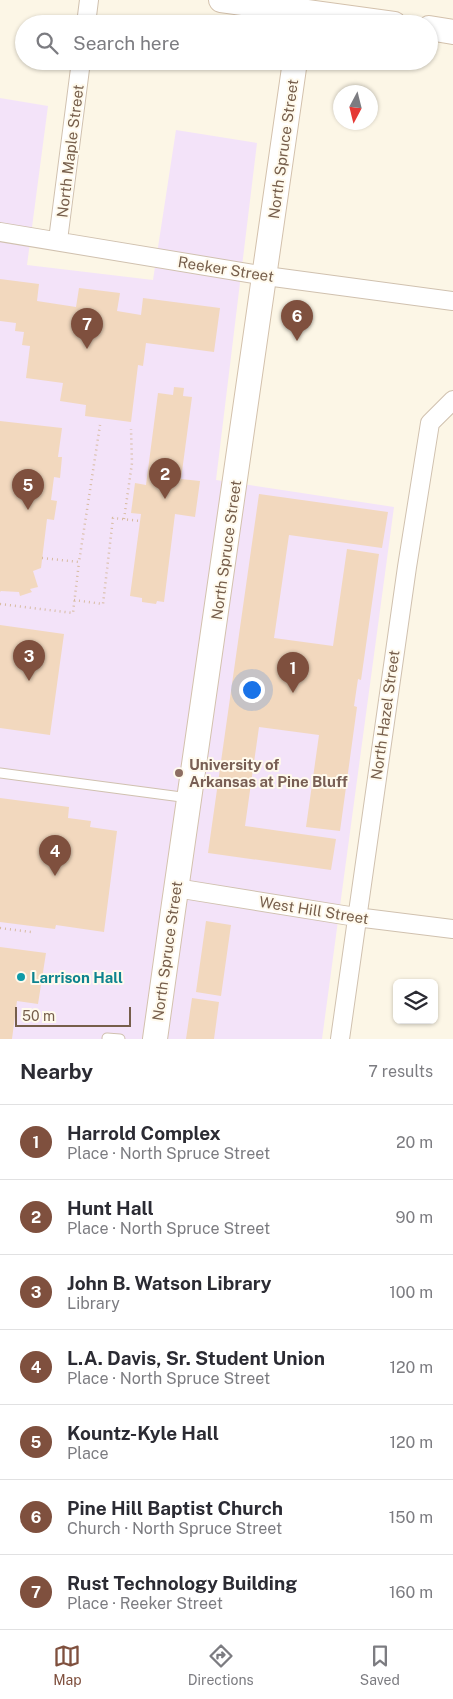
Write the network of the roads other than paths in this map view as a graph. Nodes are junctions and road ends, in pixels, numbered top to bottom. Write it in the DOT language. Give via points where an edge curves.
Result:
graph roads {
  1 [pos="89,0"];
  2 [pos="221,0"];
  3 [pos="302,12"];
  4 [pos="87,15"];
  5 [pos="325,15"];
  6 [pos="438,30"];
  7 [pos="453,32"];
  8 [pos="80,70"];
  9 [pos="294,70"];
  10 [pos="0,232"];
  11 [pos="58,240"];
  12 [pos="266,276"];
  13 [pos="453,301"];
  14 [pos="453,400"];
  15 [pos="0,773"];
  16 [pos="189,798"];
  17 [pos="176,888"];
  18 [pos="356,918"];
  19 [pos="453,929"];
  20 [pos="107,1038"];
  21 [pos="120,1039"];
  22 [pos="155,1039"];
  23 [pos="340,1039"];
  1 -- 4 [label="street"];
  2 -- 3 [label="street"];
  3 -- 5 [label="street"];
  6 -- 7 [label="street"];
  8 -- 11 [label="street, North Maple Street"];
  9 -- 12 [label="street, North Spruce Street"];
  10 -- 11 [label="street, Reeker Street"];
  11 -- 12 [label="street, Reeker Street"];
  12 -- 13 [label="street, Reeker Street"];
  12 -- 16 [label="street, North Spruce Street"];
  14 -- 18 [label="street, North Hazel Street" via="430,423"];
  15 -- 16 [label="lane"];
  16 -- 17 [label="street, North Spruce Street"];
  17 -- 18 [label="street, West Hill Street"];
  17 -- 22 [label="street, North Spruce Street"];
  18 -- 19 [label="street, West Hill Street"];
  18 -- 23 [label="street, North Hazel Street"];
  20 -- 21 [label="lane"];
}
